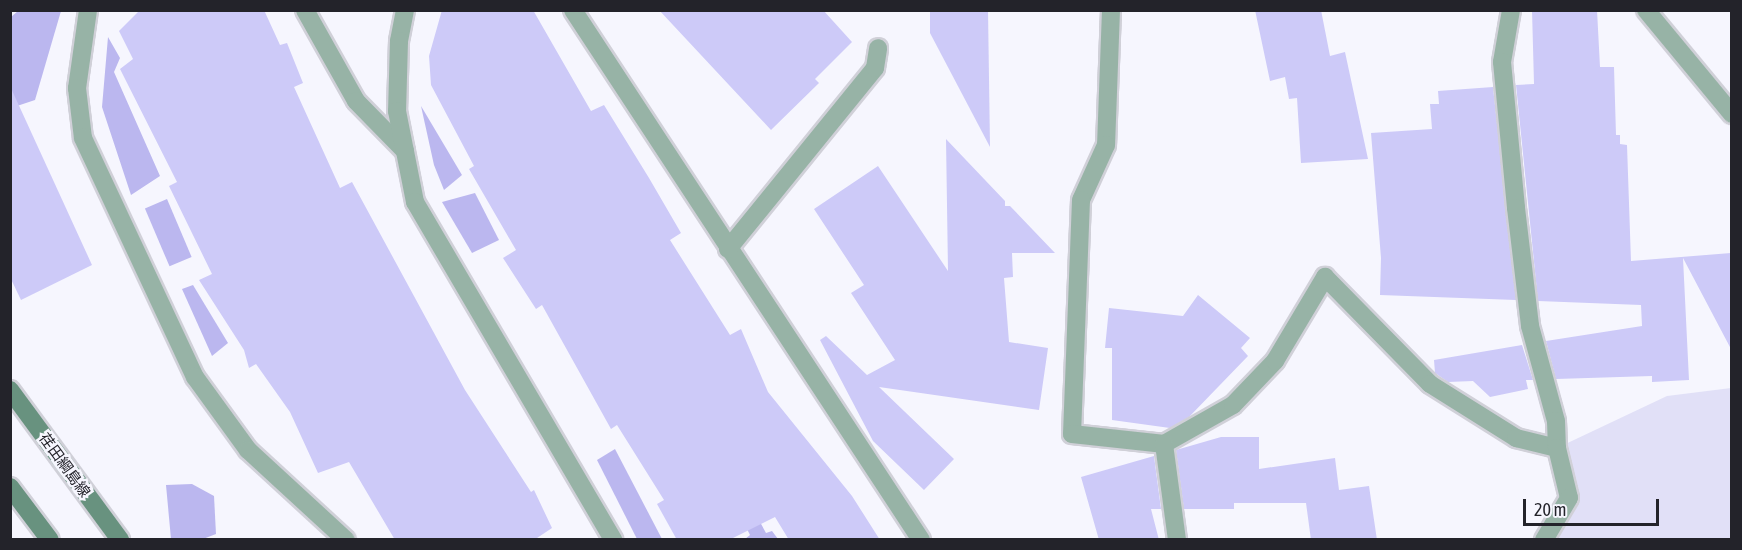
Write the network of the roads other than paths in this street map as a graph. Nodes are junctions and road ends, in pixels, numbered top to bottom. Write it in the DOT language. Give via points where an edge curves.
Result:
graph roads {
  1 [pos="88,10"];
  2 [pos="305,10"];
  3 [pos="405,10"];
  4 [pos="573,10"];
  5 [pos="1111,10"];
  6 [pos="1511,10"];
  7 [pos="1646,10"];
  8 [pos="878,48"];
  9 [pos="1731,114"];
  10 [pos="405,151"];
  11 [pos="728,249"];
  12 [pos="10,390"];
  13 [pos="1164,444"];
  14 [pos="1557,448"];
  15 [pos="10,487"];
  16 [pos="50,540"];
  17 [pos="120,540"];
  18 [pos="346,540"];
  19 [pos="613,540"];
  20 [pos="921,540"];
  21 [pos="1177,540"];
  22 [pos="1544,540"];
  1 -- 18 [label="street" via="77,87 83,138 195,377 249,450"];
  2 -- 10 [label="street" via="356,101"];
  3 -- 10 [label="street" via="399,41 397,111"];
  4 -- 11 [label="street"];
  5 -- 13 [label="street" via="1106,145 1081,200 1072,434"];
  6 -- 14 [label="street" via="1502,62 1516,208 1530,326 1556,421"];
  7 -- 9 [label="street"];
  8 -- 11 [label="street" via="875,68"];
  10 -- 19 [label="street" via="415,202"];
  11 -- 20 [label="street"];
  12 -- 17 [label="main road, 荏田綱島線"];
  13 -- 14 [label="street" via="1233,405 1275,361 1324,277 1430,384 1516,438"];
  13 -- 21 [label="street"];
  14 -- 22 [label="street" via="1569,498"];
  15 -- 16 [label="main road"];
}
